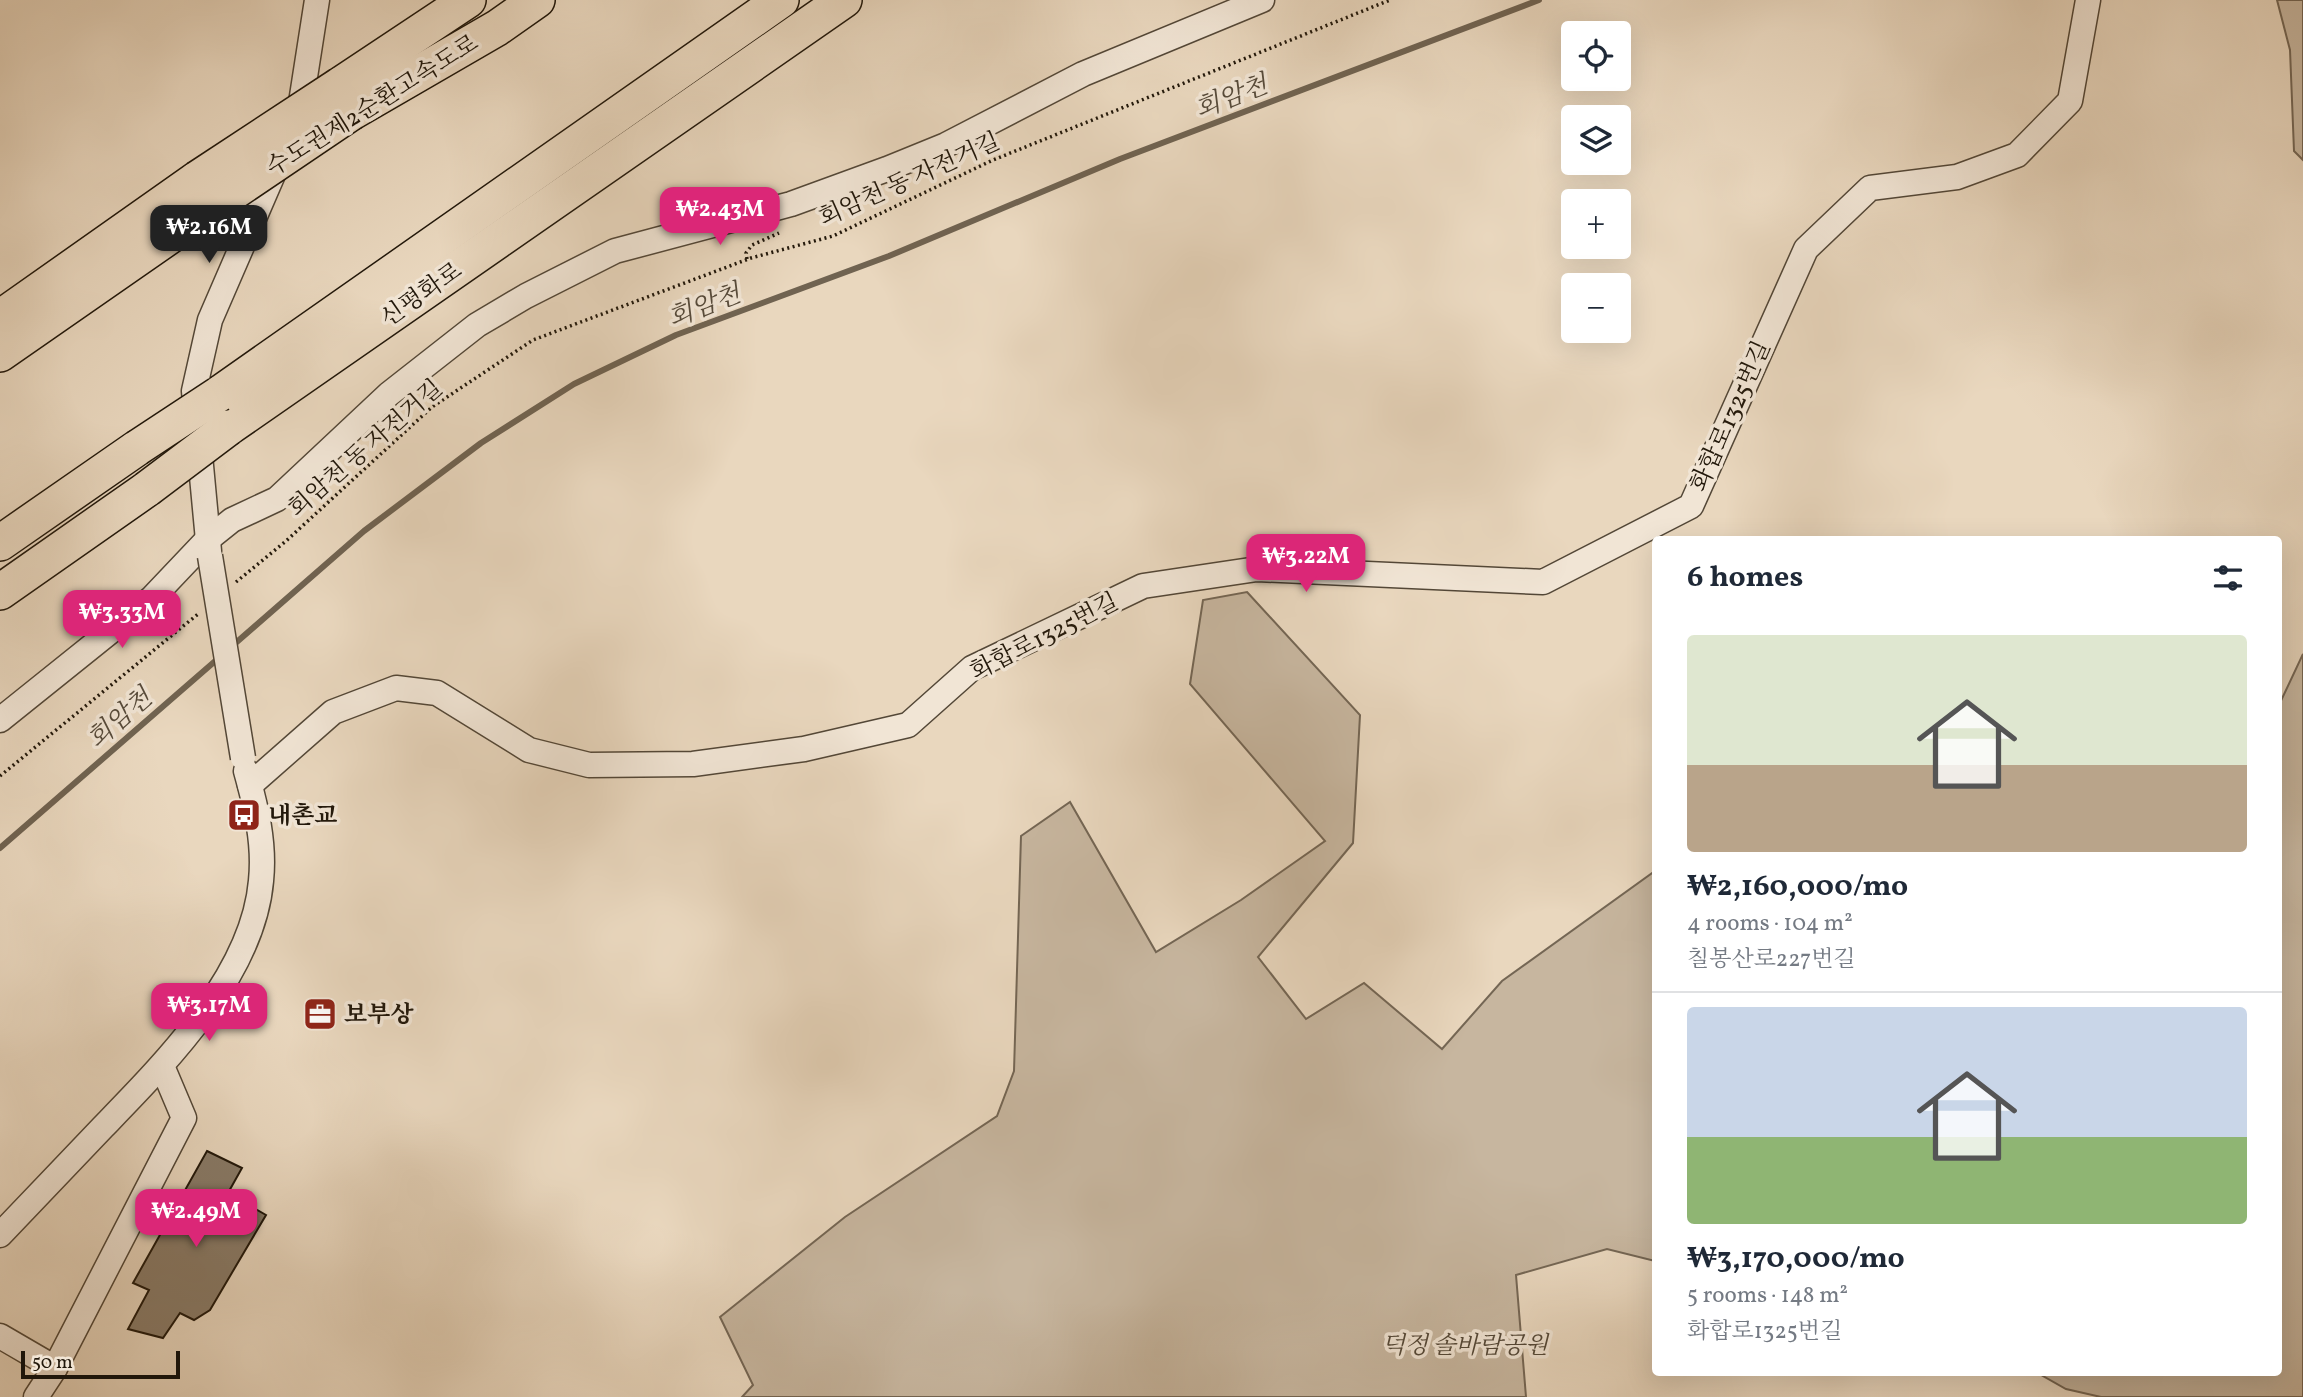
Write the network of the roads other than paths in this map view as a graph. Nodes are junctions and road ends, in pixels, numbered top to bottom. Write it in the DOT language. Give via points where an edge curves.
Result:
graph roads {
  1 [pos="317,0"];
  2 [pos="468,0"];
  3 [pos="537,0"];
  4 [pos="780,0"];
  5 [pos="844,0"];
  6 [pos="1262,0"];
  7 [pos="2088,0"];
  8 [pos="346,99"];
  9 [pos="202,195"];
  10 [pos="0,318"];
  11 [pos="0,354"];
  12 [pos="0,543"];
  13 [pos="208,548"];
  14 [pos="0,592"];
  15 [pos="0,719"];
  16 [pos="250,785"];
  17 [pos="162,1066"];
  18 [pos="0,1235"];
  19 [pos="0,1336"];
  20 [pos="55,1368"];
  21 [pos="36,1397"];
  1 -- 13 [label="street" via="300,109 211,320 194,391"];
  2 -- 8 [label="highway, 수도권제2순환고속도로"];
  3 -- 8 [label="highway, 수도권제2순환고속도로" via="497,28"];
  4 -- 12 [label="highway, 신평화로, bridge"];
  5 -- 14 [label="highway, 신평화로, bridge"];
  6 -- 13 [label="street" via="1083,74 946,145 887,169 791,204 615,251 575,268 477,325 389,394 277,499 232,520"];
  7 -- 16 [label="street, 화합로1325번길" via="2070,101 2017,155 1957,177 1870,188 1806,249 1690,506 1543,582 1257,569 1143,586 972,668 908,725 804,749 693,764 589,765 529,750 437,693 396,688 333,712"];
  8 -- 9 [label="highway, 수도권제2순환고속도로, bridge"];
  9 -- 10 [label="highway, 수도권제2순환고속도로"];
  9 -- 11 [label="highway, 수도권제2순환고속도로"];
  13 -- 15 [label="street"];
  13 -- 16 [label="street, bridge"];
  16 -- 17 [label="street" via="260,826 261,882 251,926 211,1002"];
  17 -- 18 [label="street"];
  17 -- 20 [label="street" via="184,1118"];
  19 -- 20 [label="street"];
  20 -- 21 [label="street"];
}
